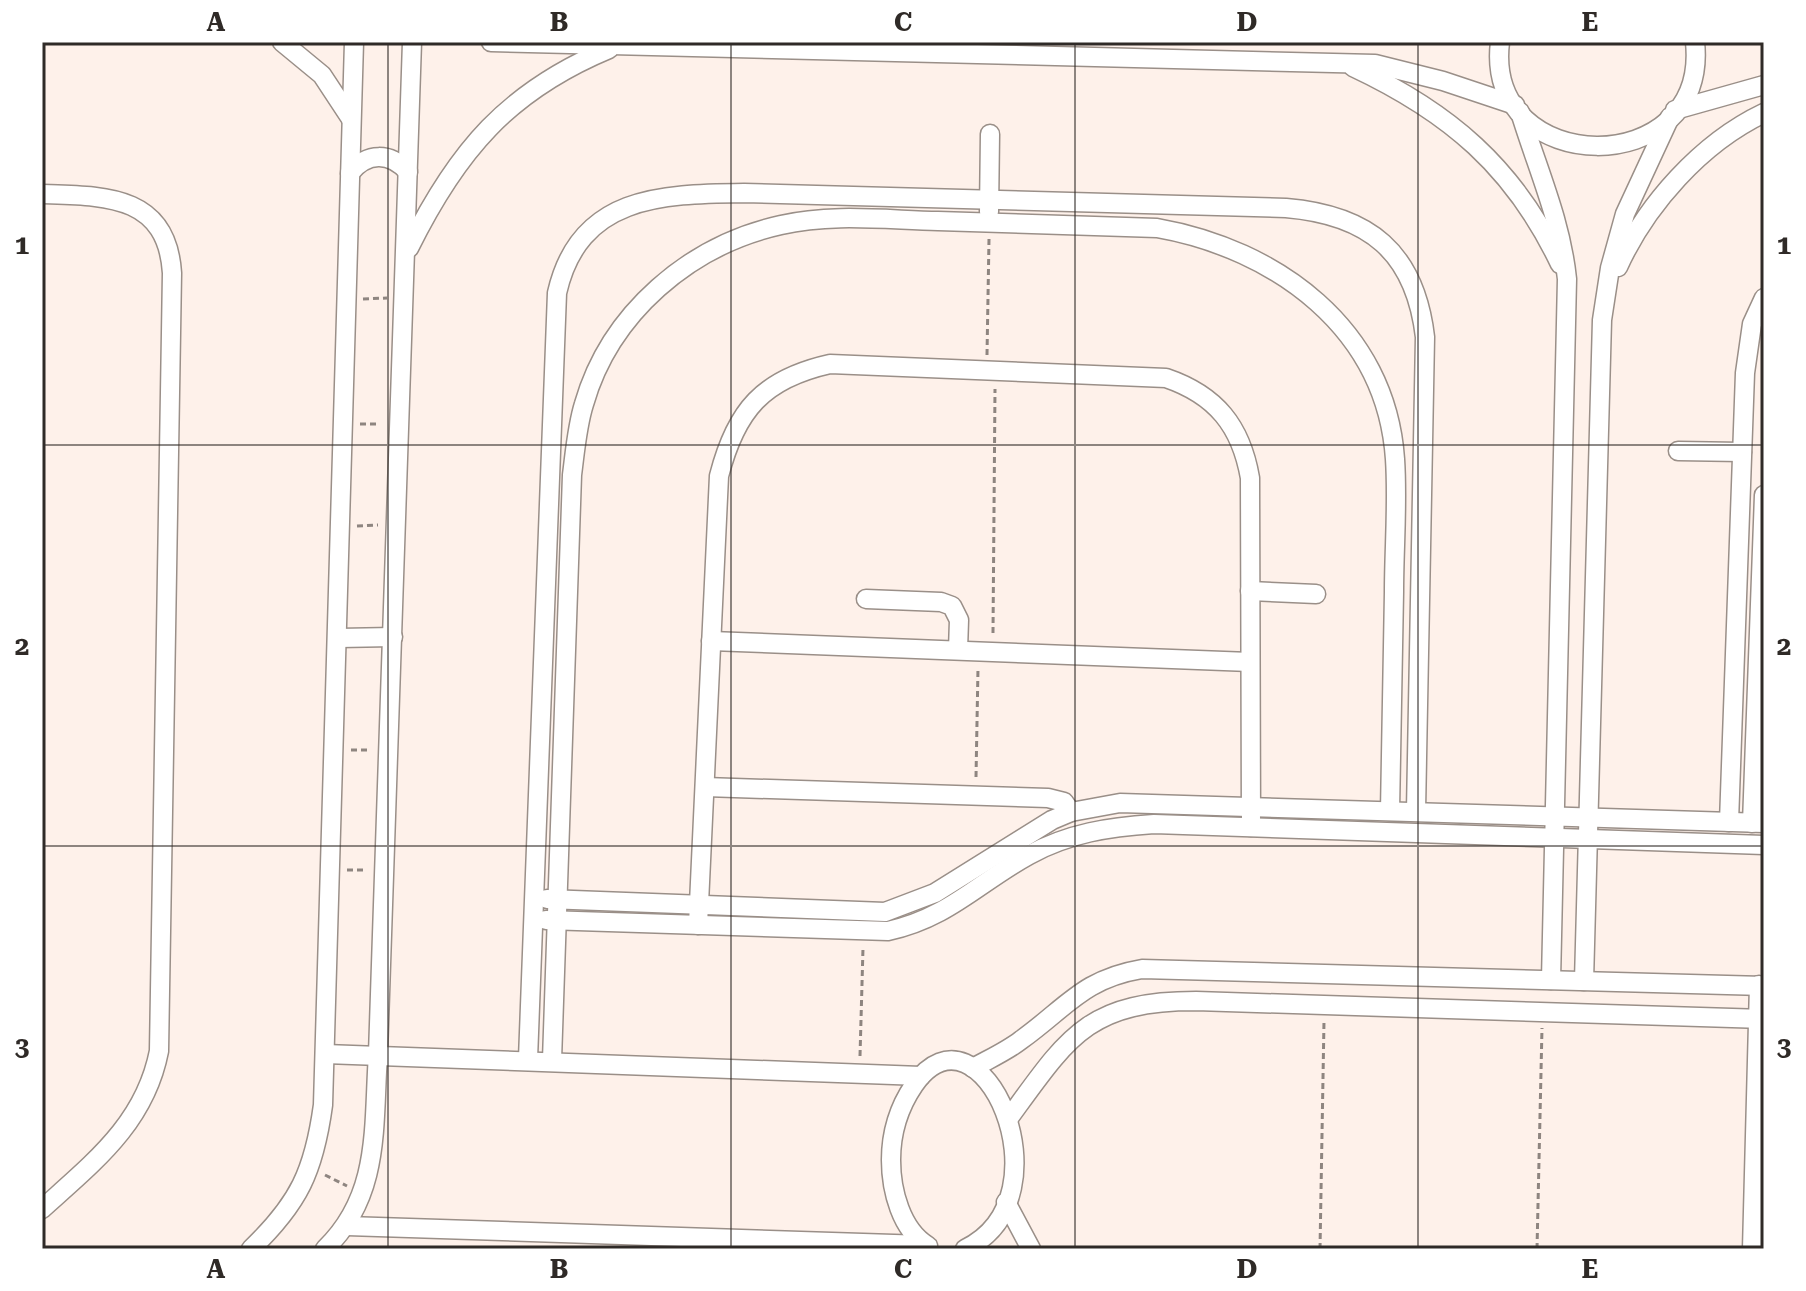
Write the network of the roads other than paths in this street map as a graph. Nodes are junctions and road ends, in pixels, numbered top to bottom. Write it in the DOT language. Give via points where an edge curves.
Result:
graph roads {
  1 [pos="282,42"];
  2 [pos="354,42"];
  3 [pos="412,42"];
  4 [pos="491,42"];
  5 [pos="1500,42"];
  6 [pos="1695,42"];
  7 [pos="617,46"];
  8 [pos="1343,62"];
  9 [pos="1764,85"];
  10 [pos="1518,108"];
  11 [pos="1764,113"];
  12 [pos="1672,114"];
  13 [pos="351,119"];
  14 [pos="990,134"];
  15 [pos="408,172"];
  16 [pos="350,173"];
  17 [pos="42,194"];
  18 [pos="782,194"];
  19 [pos="989,200"];
  20 [pos="989,223"];
  21 [pos="782,224"];
  22 [pos="406,254"];
  23 [pos="1567,279"];
  24 [pos="1606,295"];
  25 [pos="1764,298"];
  26 [pos="1678,451"];
  27 [pos="1742,452"];
  28 [pos="1395,483"];
  29 [pos="1741,483"];
  30 [pos="1764,484"];
  31 [pos="1422,485"];
  32 [pos="1764,495"];
  33 [pos="1250,591"];
  34 [pos="1316,594"];
  35 [pos="866,599"];
  36 [pos="393,637"];
  37 [pos="339,638"];
  38 [pos="711,641"];
  39 [pos="958,650"];
  40 [pos="1250,662"];
  41 [pos="705,787"];
  42 [pos="1251,806"];
  43 [pos="1390,811"];
  44 [pos="1416,811"];
  45 [pos="1071,812"];
  46 [pos="1556,816"];
  47 [pos="1588,817"];
  48 [pos="1729,822"];
  49 [pos="1758,823"];
  50 [pos="1251,827"];
  51 [pos="1555,838"];
  52 [pos="1587,839"];
  53 [pos="1764,845"];
  54 [pos="534,899"];
  55 [pos="557,899"];
  56 [pos="699,905"];
  57 [pos="533,919"];
  58 [pos="557,920"];
  59 [pos="698,925"];
  60 [pos="1361,974"];
  61 [pos="1551,980"];
  62 [pos="1584,981"];
  63 [pos="1761,986"];
  64 [pos="1360,1006"];
  65 [pos="1761,1019"];
  66 [pos="325,1054"];
  67 [pos="378,1054"];
  68 [pos="528,1059"];
  69 [pos="552,1060"];
  70 [pos="973,1068"];
  71 [pos="921,1076"];
  72 [pos="1009,1118"];
  73 [pos="1006,1202"];
  74 [pos="43,1207"];
  75 [pos="347,1226"];
  76 [pos="662,1242"];
  77 [pos="701,1243"];
  78 [pos="930,1247"];
  79 [pos="251,1249"];
  80 [pos="325,1249"];
  81 [pos="965,1249"];
  82 [pos="1031,1249"];
  83 [pos="1752,1249"];
  1 -- 13 [label="street" via="322,75"];
  2 -- 13 [label="street"];
  3 -- 15 [label="street"];
  4 -- 7 [label="street"];
  5 -- 10 [label="street" via="1500,68"];
  6 -- 12 [label="street" via="1693,74"];
  7 -- 8 [label="street"];
  7 -- 22 [label="street" via="559,72 489,125 456,163"];
  8 -- 10 [label="street" via="1407,70"];
  8 -- 23 [label="street" via="1437,113 1479,146 1544,230"];
  9 -- 12 [label="street"];
  10 -- 12 [label="street" via="1550,137 1600,149 1638,140"];
  10 -- 23 [label="street" via="1563,242"];
  11 -- 24 [label="street" via="1718,142 1682,174 1645,221"];
  12 -- 24 [label="street" via="1625,214"];
  13 -- 16 [label="street"];
  14 -- 19 [label="street"];
  15 -- 16 [label="street" via="401,163 379,156 367,158"];
  15 -- 22 [label="street"];
  16 -- 37 [label="street"];
  17 -- 74 [label="street" via="113,198 137,208 163,236 172,273 159,1051 145,1098 128,1127"];
  18 -- 19 [label="street"];
  18 -- 21 [label="street"];
  18 -- 54 [label="street" via="675,196 616,209 585,233 563,267 552,351"];
  19 -- 20 [label="street"];
  19 -- 31 [label="street" via="1318,210 1373,234 1412,279 1422,307"];
  20 -- 21 [label="street" via="852,219"];
  20 -- 28 [label="street" via="1157,228 1198,235 1275,268 1326,310 1365,363 1389,424"];
  21 -- 55 [label="street" via="706,252 653,292 618,332 584,404 572,475"];
  22 -- 36 [label="street"];
  23 -- 46 [label="street"];
  24 -- 47 [label="street"];
  25 -- 27 [label="street" via="1752,324"];
  26 -- 27 [label="street"];
  27 -- 29 [label="street"];
  28 -- 31 [label="street"];
  28 -- 43 [label="street"];
  29 -- 30 [label="street"];
  29 -- 48 [label="street"];
  31 -- 44 [label="street"];
  32 -- 49 [label="street"];
  33 -- 34 [label="street"];
  33 -- 38 [label="street" via="1250,478 1245,450 1215,403 1192,387 1166,378 830,364 776,383 737,424 719,476"];
  33 -- 40 [label="street"];
  35 -- 39 [label="street" via="947,603 958,615"];
  36 -- 37 [label="street"];
  36 -- 67 [label="street"];
  37 -- 66 [label="street"];
  38 -- 39 [label="street"];
  38 -- 41 [label="street"];
  39 -- 40 [label="street"];
  40 -- 42 [label="street"];
  41 -- 45 [label="street" via="1056,798"];
  41 -- 56 [label="street"];
  42 -- 43 [label="street"];
  42 -- 45 [label="street" via="1120,803"];
  42 -- 50 [label="street"];
  43 -- 44 [label="street"];
  44 -- 46 [label="street"];
  45 -- 56 [label="street" via="1018,837 935,893 885,912"];
  46 -- 47 [label="street"];
  46 -- 51 [label="street"];
  47 -- 48 [label="street"];
  47 -- 52 [label="street"];
  48 -- 49 [label="street"];
  50 -- 51 [label="street"];
  50 -- 59 [label="street" via="1154,824 1087,831 1028,855 933,917 888,931"];
  51 -- 52 [label="street"];
  51 -- 61 [label="street"];
  52 -- 53 [label="street"];
  52 -- 62 [label="street"];
  54 -- 55 [label="street"];
  54 -- 57 [label="street"];
  55 -- 56 [label="street"];
  55 -- 58 [label="street"];
  56 -- 59 [label="street"];
  57 -- 58 [label="street"];
  57 -- 68 [label="street"];
  58 -- 59 [label="street"];
  58 -- 69 [label="street"];
  60 -- 61 [label="street"];
  60 -- 64 [label="street"];
  60 -- 70 [label="street" via="1169,968 1123,972 1079,992 1019,1042"];
  61 -- 62 [label="street"];
  62 -- 63 [label="street"];
  63 -- 65 [label="street"];
  64 -- 65 [label="street"];
  64 -- 72 [label="street" via="1136,1003 1108,1013 1061,1049"];
  65 -- 83 [label="street"];
  66 -- 67 [label="street"];
  66 -- 79 [label="street" via="323,1105 311,1168 286,1212"];
  67 -- 68 [label="street"];
  67 -- 75 [label="street" via="370,1163 363,1194"];
  68 -- 69 [label="street"];
  69 -- 71 [label="street"];
  70 -- 71 [label="street" via="941,1064"];
  70 -- 72 [label="street" via="988,1079"];
  71 -- 78 [label="street" via="896,1123 891,1160 902,1214 911,1231"];
  72 -- 73 [label="street" via="1015,1152"];
  73 -- 81 [label="street" via="982,1238"];
  73 -- 82 [label="street"];
  75 -- 76 [label="street"];
  75 -- 80 [label="street"];
  76 -- 77 [label="street"];
  77 -- 78 [label="street"];
}
